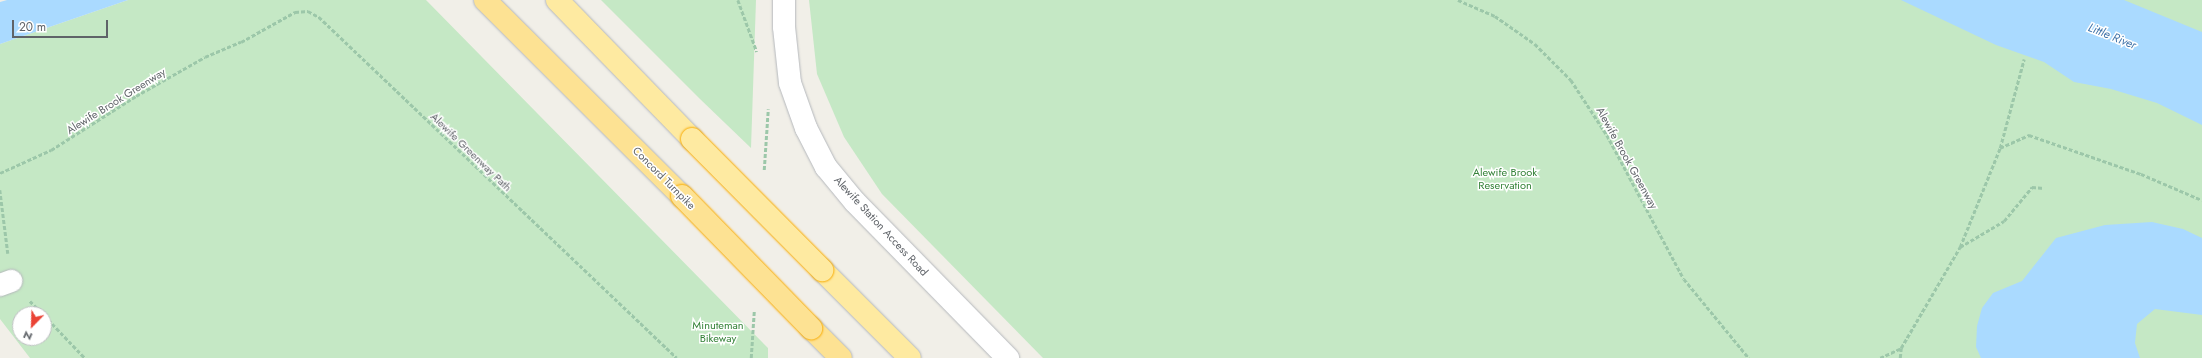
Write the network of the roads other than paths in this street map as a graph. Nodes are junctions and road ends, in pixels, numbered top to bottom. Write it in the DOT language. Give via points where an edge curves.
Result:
graph roads {
  1 [pos="485,0"];
  2 [pos="557,0"];
  3 [pos="784,0"];
  4 [pos="841,358"];
  5 [pos="910,358"];
  6 [pos="1008,358"];
  1 -- 4 [label="highway, Concord Turnpike, bridge"];
  2 -- 5 [label="highway, bridge"];
  3 -- 6 [label="main road, Alewife Station Access Road" via="790,83 806,128 826,167 855,202"];
}
